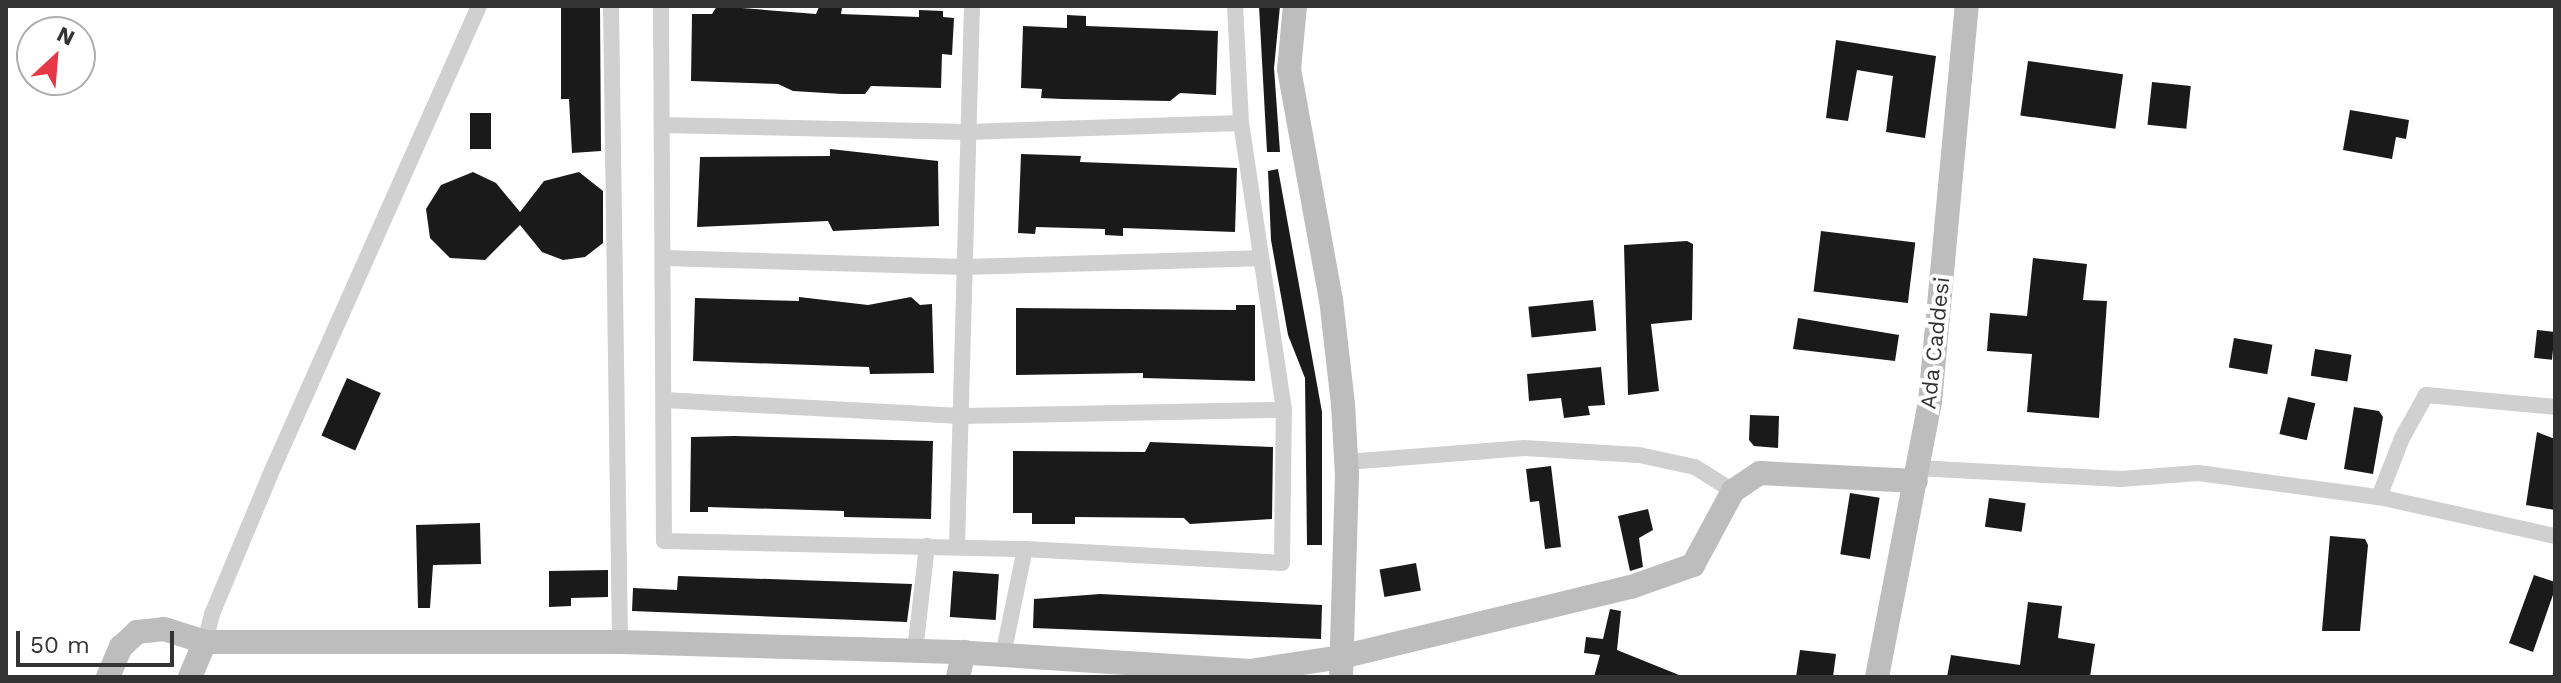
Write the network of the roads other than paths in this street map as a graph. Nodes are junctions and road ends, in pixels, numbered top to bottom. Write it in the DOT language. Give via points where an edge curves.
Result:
graph roads {
  1 [pos="479,6"];
  2 [pos="611,6"];
  3 [pos="661,6"];
  4 [pos="972,6"];
  5 [pos="1235,6"];
  6 [pos="1295,6"];
  7 [pos="1967,6"];
  8 [pos="1241,123"];
  9 [pos="662,125"];
  10 [pos="967,132"];
  11 [pos="663,258"];
  12 [pos="1259,258"];
  13 [pos="964,267"];
  14 [pos="664,400"];
  15 [pos="2555,407"];
  16 [pos="1284,410"];
  17 [pos="961,416"];
  18 [pos="1347,462"];
  19 [pos="1916,474"];
  20 [pos="1733,491"];
  21 [pos="2379,497"];
  22 [pos="2555,536"];
  23 [pos="927,546"];
  24 [pos="957,546"];
  25 [pos="1025,549"];
  26 [pos="205,642"];
  27 [pos="620,642"];
  28 [pos="915,651"];
  29 [pos="964,652"];
  30 [pos="1003,655"];
  31 [pos="1341,667"];
  32 [pos="108,677"];
  33 [pos="190,677"];
  34 [pos="958,677"];
  35 [pos="1877,677"];
  1 -- 26 [label="street" via="274,466"];
  2 -- 27 [label="street"];
  3 -- 9 [label="street"];
  4 -- 10 [label="street"];
  5 -- 8 [label="street"];
  6 -- 18 [label="main road" via="1289,69 1331,299"];
  7 -- 19 [label="main road, Ada Caddesi" via="1930,402"];
  8 -- 10 [label="street"];
  8 -- 12 [label="street"];
  9 -- 10 [label="street"];
  9 -- 11 [label="street"];
  10 -- 13 [label="street"];
  11 -- 13 [label="street"];
  11 -- 14 [label="street"];
  12 -- 13 [label="street"];
  12 -- 16 [label="street"];
  13 -- 17 [label="street"];
  14 -- 17 [label="street"];
  14 -- 23 [label="street" via="664,541"];
  15 -- 21 [label="street" via="2426,395"];
  16 -- 17 [label="street"];
  16 -- 25 [label="street" via="1282,563"];
  17 -- 24 [label="street"];
  18 -- 20 [label="street" via="1524,448 1639,455 1695,467"];
  18 -- 31 [label="main road"];
  19 -- 20 [label="main road" via="1760,473"];
  19 -- 21 [label="street" via="2121,479 2198,473"];
  19 -- 35 [label="main road, Ada Caddesi"];
  20 -- 31 [label="main road" via="1693,565"];
  21 -- 22 [label="street"];
  23 -- 24 [label="street"];
  23 -- 28 [label="street"];
  24 -- 25 [label="street"];
  25 -- 30 [label="street"];
  26 -- 27 [label="main road"];
  26 -- 32 [label="main road" via="164,629 137,632 121,647"];
  26 -- 33 [label="main road"];
  27 -- 28 [label="main road"];
  28 -- 29 [label="main road"];
  29 -- 30 [label="main road"];
  29 -- 34 [label="main road"];
  30 -- 31 [label="main road" via="1250,671"];
}
